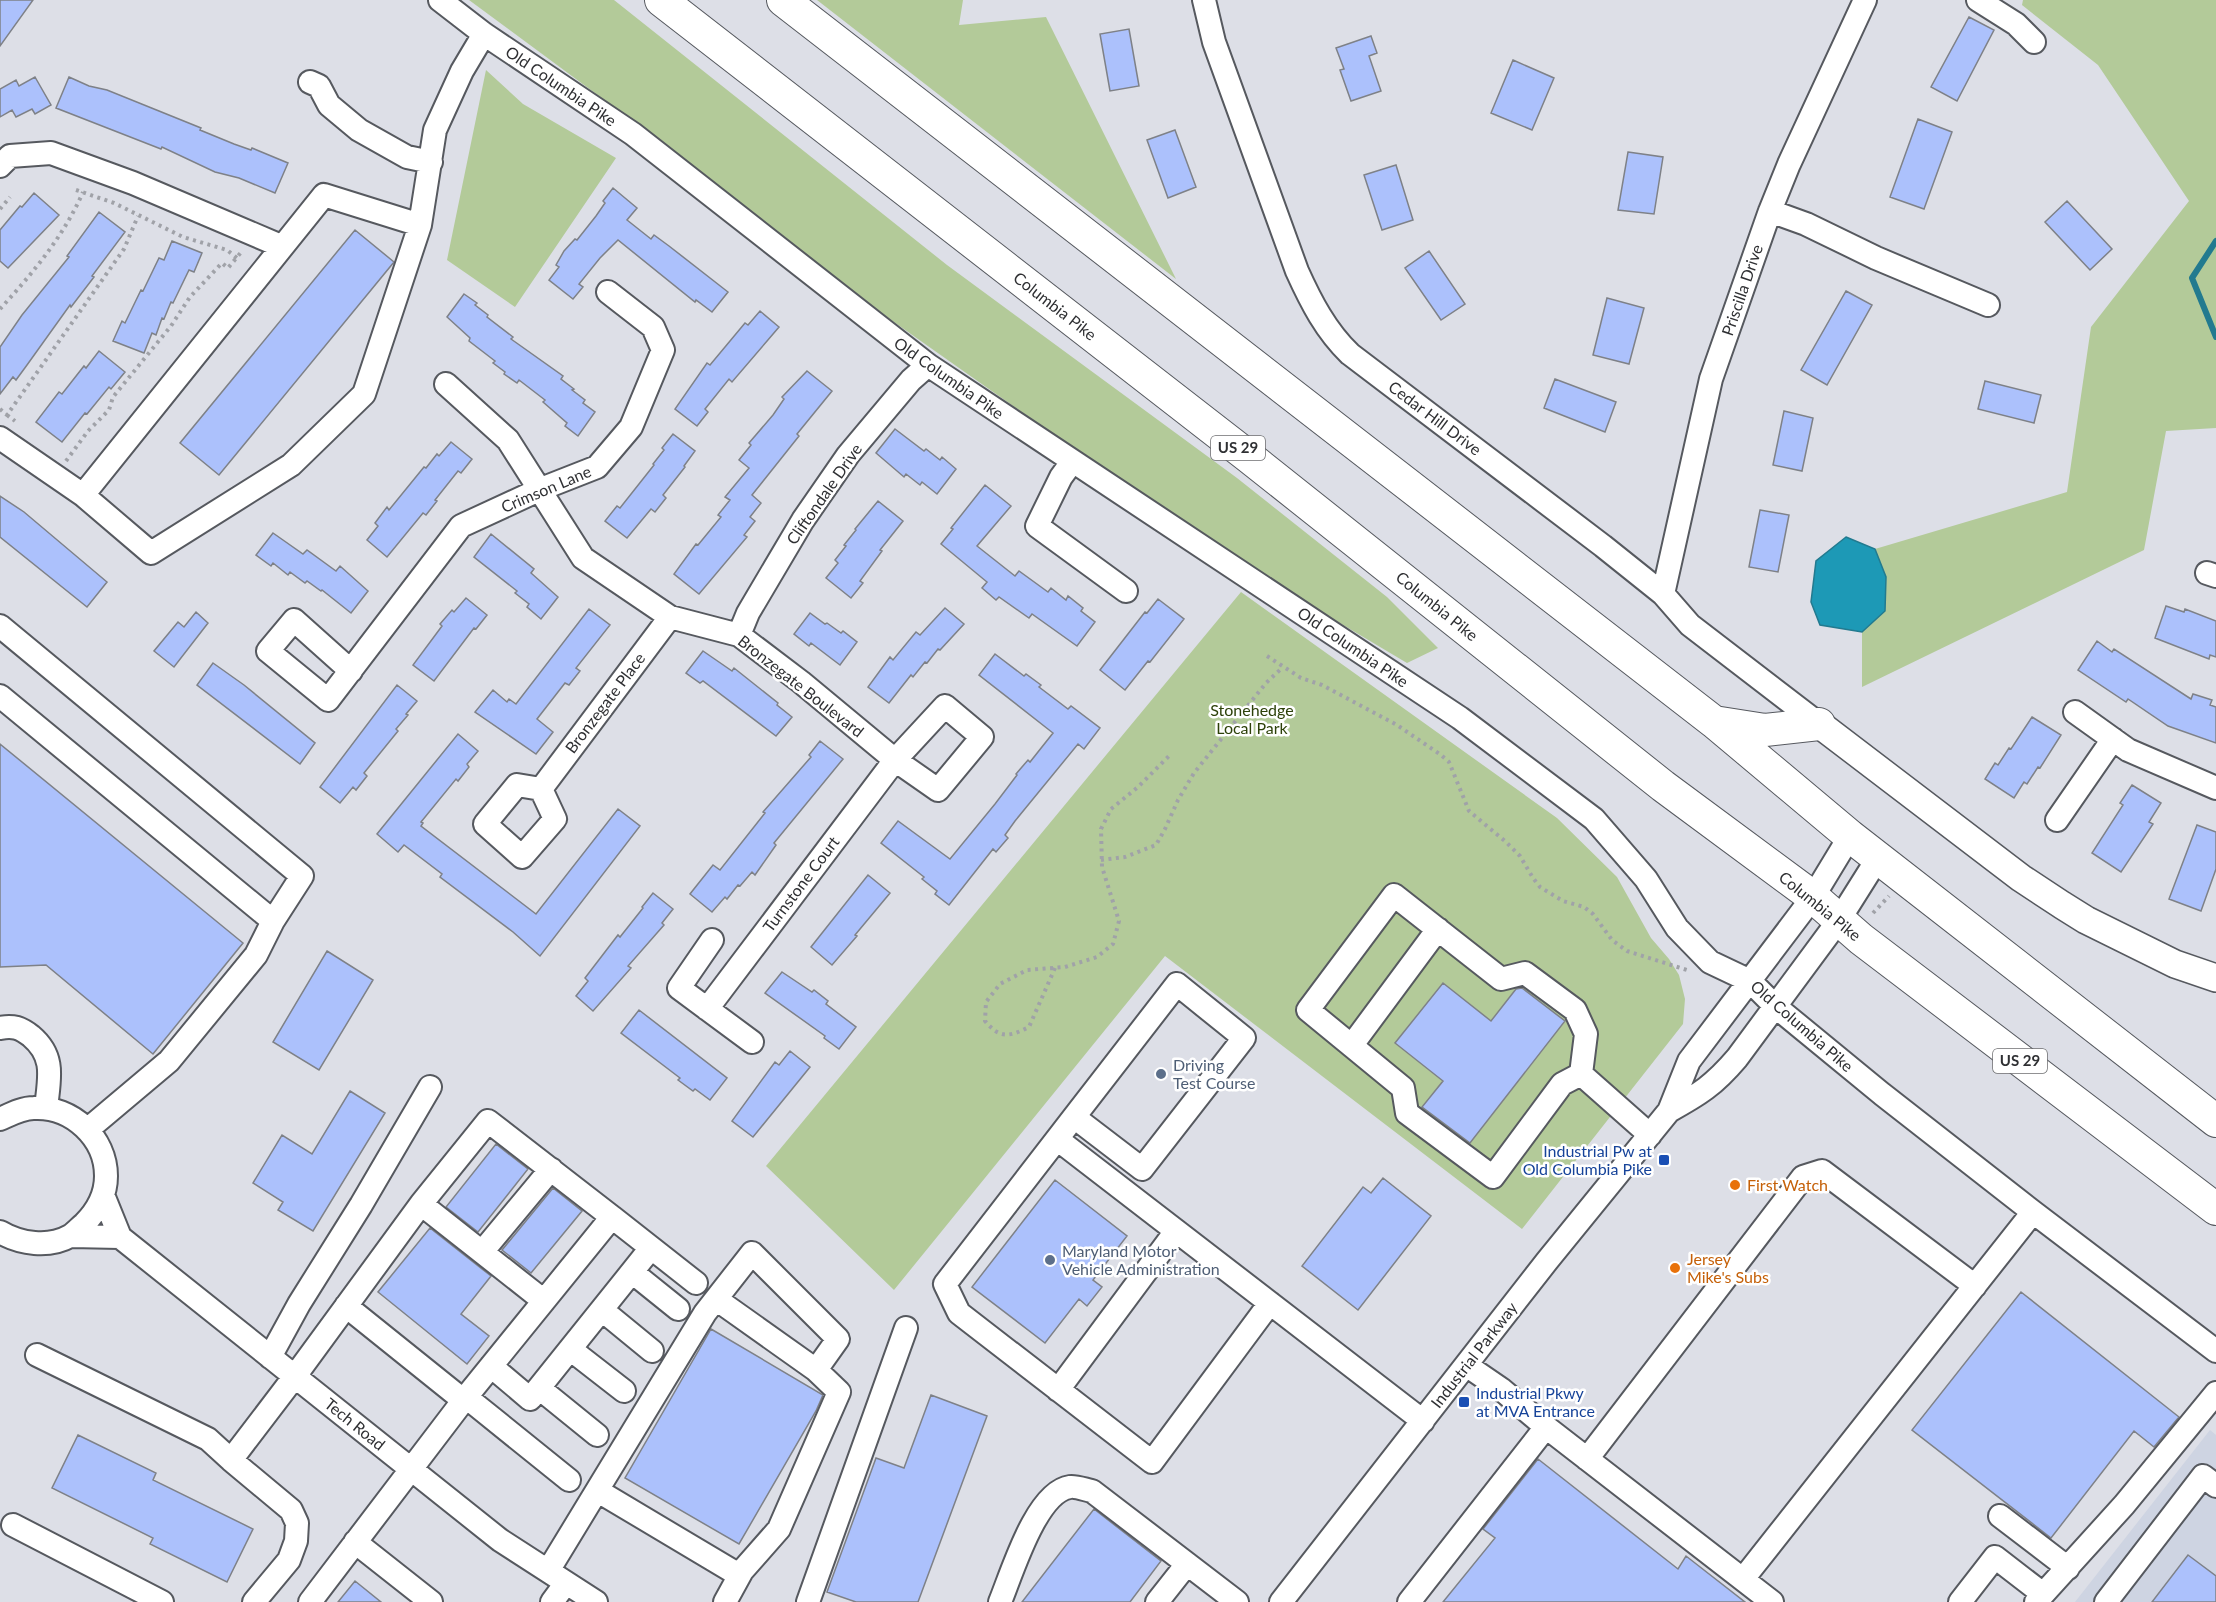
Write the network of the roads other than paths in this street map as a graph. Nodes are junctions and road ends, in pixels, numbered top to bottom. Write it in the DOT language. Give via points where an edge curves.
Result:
graph roads {
  1 [pos="440,0"];
  2 [pos="661,0"];
  3 [pos="783,0"];
  4 [pos="1204,0"];
  5 [pos="1864,0"];
  6 [pos="1978,0"];
  7 [pos="484,34"];
  8 [pos="2034,42"];
  9 [pos="310,82"];
  10 [pos="431,162"];
  11 [pos="0,166"];
  12 [pos="1770,211"];
  13 [pos="420,225"];
  14 [pos="281,246"];
  15 [pos="608,292"];
  16 [pos="1988,305"];
  17 [pos="928,365"];
  18 [pos="446,384"];
  19 [pos="2,440"];
  20 [pos="1072,462"];
  21 [pos="541,489"];
  22 [pos="83,495"];
  23 [pos="1126,591"];
  24 [pos="1663,594"];
  25 [pos="669,617"];
  26 [pos="0,626"];
  27 [pos="739,635"];
  28 [pos="351,671"];
  29 [pos="0,696"];
  30 [pos="2075,712"];
  31 [pos="1714,722"];
  32 [pos="1819,724"];
  33 [pos="2113,739"];
  34 [pos="895,760"];
  35 [pos="2216,788"];
  36 [pos="541,789"];
  37 [pos="2057,820"];
  38 [pos="1850,836"];
  39 [pos="1878,858"];
  40 [pos="1813,897"];
  41 [pos="1839,920"];
  42 [pos="273,921"];
  43 [pos="1438,929"];
  44 [pos="712,940"];
  45 [pos="2216,978"];
  46 [pos="1750,981"];
  47 [pos="1776,1007"];
  48 [pos="707,1009"];
  49 [pos="0,1028"];
  50 [pos="752,1042"];
  51 [pos="1352,1046"];
  52 [pos="1581,1074"];
  53 [pos="430,1087"];
  54 [pos="46,1108"];
  55 [pos="1669,1111"];
  56 [pos="1074,1117"];
  57 [pos="0,1119"];
  58 [pos="2216,1121"];
  59 [pos="87,1130"];
  60 [pos="1650,1135"];
  61 [pos="1057,1139"];
  62 [pos="551,1169"];
  63 [pos="103,1195"];
  64 [pos="421,1204"];
  65 [pos="2216,1209"];
  66 [pos="2033,1212"];
  67 [pos="612,1217"];
  68 [pos="1176,1231"];
  69 [pos="0,1232"];
  70 [pos="71,1236"];
  71 [pos="120,1237"];
  72 [pos="651,1248"];
  73 [pos="482,1252"];
  74 [pos="632,1272"];
  75 [pos="696,1283"];
  76 [pos="1975,1286"];
  77 [pos="716,1299"];
  78 [pos="544,1301"];
  79 [pos="1270,1303"];
  80 [pos="346,1306"];
  81 [pos="678,1309"];
  82 [pos="602,1310"];
  83 [pos="906,1328"];
  84 [pos="570,1349"];
  85 [pos="652,1351"];
  86 [pos="2216,1351"];
  87 [pos="37,1354"];
  88 [pos="270,1357"];
  89 [pos="1466,1365"];
  90 [pos="491,1366"];
  91 [pos="816,1370"];
  92 [pos="295,1376"];
  93 [pos="1058,1390"];
  94 [pos="624,1391"];
  95 [pos="534,1393"];
  96 [pos="2216,1393"];
  97 [pos="465,1399"];
  98 [pos="1423,1421"];
  99 [pos="1546,1427"];
  100 [pos="597,1435"];
  101 [pos="1587,1458"];
  102 [pos="231,1460"];
  103 [pos="411,1469"];
  104 [pos="569,1480"];
  105 [pos="2216,1486"];
  106 [pos="598,1491"];
  107 [pos="2000,1516"];
  108 [pos="13,1526"];
  109 [pos="355,1542"];
  110 [pos="1187,1564"];
  111 [pos="2068,1568"];
  112 [pos="740,1575"];
  113 [pos="557,1577"];
  114 [pos="1743,1580"];
  115 [pos="2039,1598"];
  116 [pos="162,1602"];
  117 [pos="254,1602"];
  118 [pos="310,1602"];
  119 [pos="431,1602"];
  120 [pos="552,1602"];
  121 [pos="596,1602"];
  122 [pos="725,1602"];
  123 [pos="808,1602"];
  124 [pos="1000,1602"];
  125 [pos="1157,1602"];
  126 [pos="1237,1602"];
  127 [pos="1281,1602"];
  128 [pos="1409,1602"];
  129 [pos="1772,1602"];
  130 [pos="1960,1602"];
  131 [pos="2106,1602"];
  1 -- 7 [label="street, Old Columbia Pike"];
  2 -- 40 [label="highway, Columbia Pike / US 29" via="1249,457 1663,786"];
  3 -- 31 [label="highway"];
  4 -- 24 [label="street, Cedar Hill Drive" via="1214,42 1298,271 1336,340"];
  5 -- 12 [label="street, Priscilla Drive"];
  6 -- 8 [label="street" via="2016,24"];
  7 -- 10 [label="street" via="462,70 435,130"];
  7 -- 17 [label="street, Old Columbia Pike" via="633,134"];
  9 -- 10 [label="street" via="319,86 329,105 359,130 407,158"];
  10 -- 13 [label="street"];
  11 -- 14 [label="street" via="10,156 51,153"];
  12 -- 16 [label="street"];
  12 -- 24 [label="street, Priscilla Drive" via="1711,379"];
  13 -- 14 [label="street" via="324,195"];
  13 -- 22 [label="street" via="364,394 291,465 151,553"];
  14 -- 22 [label="street"];
  15 -- 21 [label="street, Crimson Lane" via="653,327 663,350 631,427 597,467"];
  17 -- 20 [label="street, Old Columbia Pike"];
  17 -- 27 [label="street, Cliftondale Drive" via="848,455 803,520"];
  18 -- 21 [label="street, Bronzegate Boulevard" via="508,440"];
  19 -- 22 [label="street"];
  20 -- 23 [label="street" via="1037,526"];
  20 -- 46 [label="street, Old Columbia Pike" via="1460,718 1594,819 1646,879 1677,928 1710,962"];
  21 -- 25 [label="street, Bronzegate Boulevard" via="583,558"];
  21 -- 28 [label="street, Crimson Lane" via="461,526"];
  24 -- 32 [label="street, Cedar Hill Drive" via="1690,625"];
  25 -- 27 [label="street, Bronzegate Boulevard"];
  25 -- 36 [label="street, Bronzegate Place"];
  26 -- 42 [label="street" via="302,876"];
  27 -- 34 [label="street, Bronzegate Boulevard"];
  29 -- 42 [label="street"];
  30 -- 33 [label="street"];
  31 -- 32 [label="highway" via="1765,730"];
  31 -- 38 [label="highway"];
  32 -- 45 [label="main road" via="2021,878 2086,920 2165,959"];
  33 -- 35 [label="street" via="2128,750"];
  33 -- 37 [label="street"];
  34 -- 48 [label="street, Turnstone Court"];
  38 -- 39 [label="highway"];
  38 -- 40 [label="street, Industrial Parkway"];
  39 -- 41 [label="street, Industrial Parkway"];
  39 -- 58 [label="highway"];
  40 -- 41 [label="highway, Columbia Pike / US 29"];
  40 -- 46 [label="street, Industrial Parkway"];
  41 -- 47 [label="street, Industrial Parkway"];
  41 -- 65 [label="highway, Columbia Pike / US 29"];
  42 -- 59 [label="street" via="256,955 169,1061"];
  43 -- 51 [label="street"];
  43 -- 51 [label="street" via="1394,895 1315,1000 1308,1010"];
  43 -- 52 [label="street" via="1501,979 1526,973 1575,1010 1586,1034"];
  44 -- 48 [label="street" via="679,988"];
  46 -- 47 [label="street, Old Columbia Pike"];
  46 -- 55 [label="street, Industrial Parkway" via="1689,1061"];
  47 -- 55 [label="street, Industrial Parkway" via="1722,1076 1702,1093"];
  47 -- 66 [label="street, Old Columbia Pike"];
  48 -- 50 [label="street"];
  49 -- 54 [label="street" via="22,1029 47,1053"];
  51 -- 52 [label="street" via="1403,1088 1407,1113 1493,1177 1562,1084"];
  52 -- 60 [label="street"];
  53 -- 88 [label="street"];
  54 -- 57 [label="street, Tech Road" via="18,1110"];
  54 -- 59 [label="street, Tech Road" via="63,1112"];
  55 -- 60 [label="street, Industrial Parkway"];
  56 -- 56 [label="street" via="1177,984 1244,1038 1143,1169"];
  56 -- 61 [label="street"];
  59 -- 63 [label="street, Tech Road" via="100,1148 106,1175"];
  60 -- 89 [label="street, Industrial Parkway"];
  61 -- 68 [label="street"];
  61 -- 93 [label="street" via="945,1284 959,1313"];
  62 -- 64 [label="street" via="488,1121"];
  62 -- 67 [label="street"];
  62 -- 73 [label="street"];
  63 -- 70 [label="street, Tech Road" via="95,1213"];
  63 -- 71 [label="street, Tech Road"];
  64 -- 73 [label="street"];
  64 -- 80 [label="street"];
  66 -- 76 [label="street"];
  66 -- 86 [label="street, Old Columbia Pike"];
  67 -- 72 [label="street"];
  67 -- 78 [label="street"];
  68 -- 79 [label="street"];
  68 -- 93 [label="street"];
  69 -- 70 [label="street" via="34,1244"];
  70 -- 71 [label="street"];
  71 -- 88 [label="street, Tech Road"];
  72 -- 74 [label="street"];
  72 -- 75 [label="street"];
  73 -- 78 [label="street"];
  74 -- 81 [label="street"];
  74 -- 82 [label="street"];
  76 -- 101 [label="street" via="1822,1171 1803,1177"];
  76 -- 114 [label="street"];
  77 -- 91 [label="street"];
  77 -- 91 [label="street" via="752,1253 838,1339"];
  77 -- 106 [label="street"];
  78 -- 90 [label="street"];
  79 -- 93 [label="street" via="1152,1462"];
  79 -- 98 [label="street"];
  80 -- 92 [label="street"];
  80 -- 97 [label="street"];
  82 -- 84 [label="street"];
  82 -- 85 [label="street"];
  83 -- 123 [label="street"];
  84 -- 94 [label="street"];
  84 -- 95 [label="street"];
  87 -- 102 [label="street" via="208,1439"];
  88 -- 92 [label="street, Tech Road"];
  89 -- 98 [label="street, Industrial Parkway"];
  89 -- 99 [label="street"];
  90 -- 95 [label="street"];
  90 -- 97 [label="street"];
  91 -- 112 [label="street" via="839,1392 779,1529"];
  92 -- 102 [label="street"];
  92 -- 103 [label="street, Tech Road"];
  95 -- 100 [label="street"];
  96 -- 111 [label="street"];
  97 -- 103 [label="street"];
  97 -- 104 [label="street"];
  98 -- 127 [label="street, Industrial Parkway"];
  99 -- 101 [label="street"];
  99 -- 128 [label="street"];
  101 -- 114 [label="street"];
  102 -- 117 [label="street" via="291,1510 297,1523 290,1560"];
  103 -- 109 [label="street"];
  103 -- 113 [label="street, Tech Road" via="500,1539"];
  105 -- 131 [label="street" via="2203,1476"];
  106 -- 112 [label="street"];
  106 -- 113 [label="street"];
  107 -- 111 [label="street"];
  108 -- 116 [label="street"];
  109 -- 118 [label="street"];
  109 -- 119 [label="street"];
  110 -- 124 [label="street" via="1092,1491 1070,1486 1052,1494 1038,1513"];
  110 -- 125 [label="street"];
  110 -- 126 [label="street"];
  111 -- 115 [label="street"];
  112 -- 122 [label="street"];
  113 -- 120 [label="street"];
  113 -- 121 [label="street, Tech Road"];
  114 -- 129 [label="street"];
  115 -- 130 [label="street" via="1995,1557"];
}
